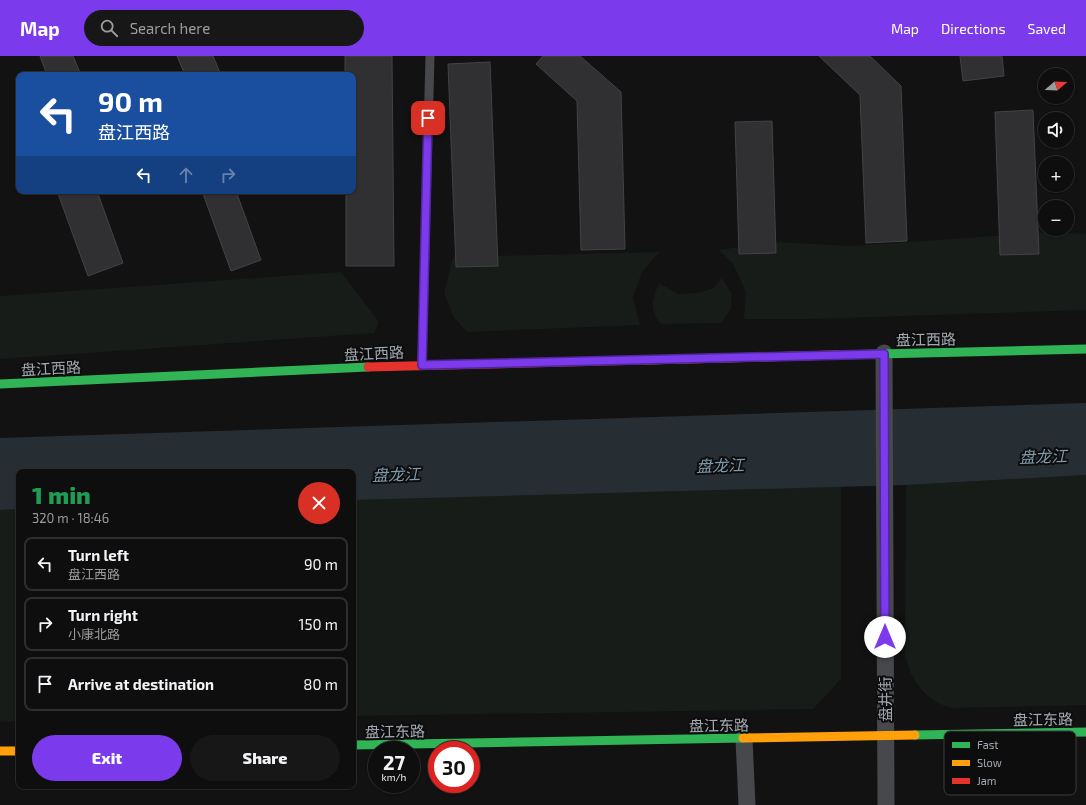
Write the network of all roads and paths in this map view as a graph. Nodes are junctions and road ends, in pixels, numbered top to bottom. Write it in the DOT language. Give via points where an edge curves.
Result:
graph roads {
  1 [pos="430,56"];
  2 [pos="1086,349"];
  3 [pos="884,354"];
  4 [pos="422,365"];
  5 [pos="0,384"];
  6 [pos="1076,732"];
  7 [pos="1086,732"];
  8 [pos="944,735"];
  9 [pos="885,736"];
  10 [pos="744,738"];
  11 [pos="356,745"];
  12 [pos="16,751"];
  13 [pos="0,752"];
  14 [pos="747,805"];
  15 [pos="886,805"];
  1 -- 4 [label="lane"];
  2 -- 3 [label="street, 盘江西路"];
  3 -- 4 [label="street, 盘江西路"];
  3 -- 9 [label="street, 盘井街"];
  4 -- 5 [label="street, 盘江西路"];
  6 -- 7 [label="street, 盘江东路"];
  8 -- 9 [label="street, 盘江东路"];
  9 -- 10 [label="street, 盘江东路"];
  9 -- 15 [label="street, 盘井街"];
  10 -- 11 [label="street, 盘江东路"];
  10 -- 14 [label="street"];
  12 -- 13 [label="street"];
}
